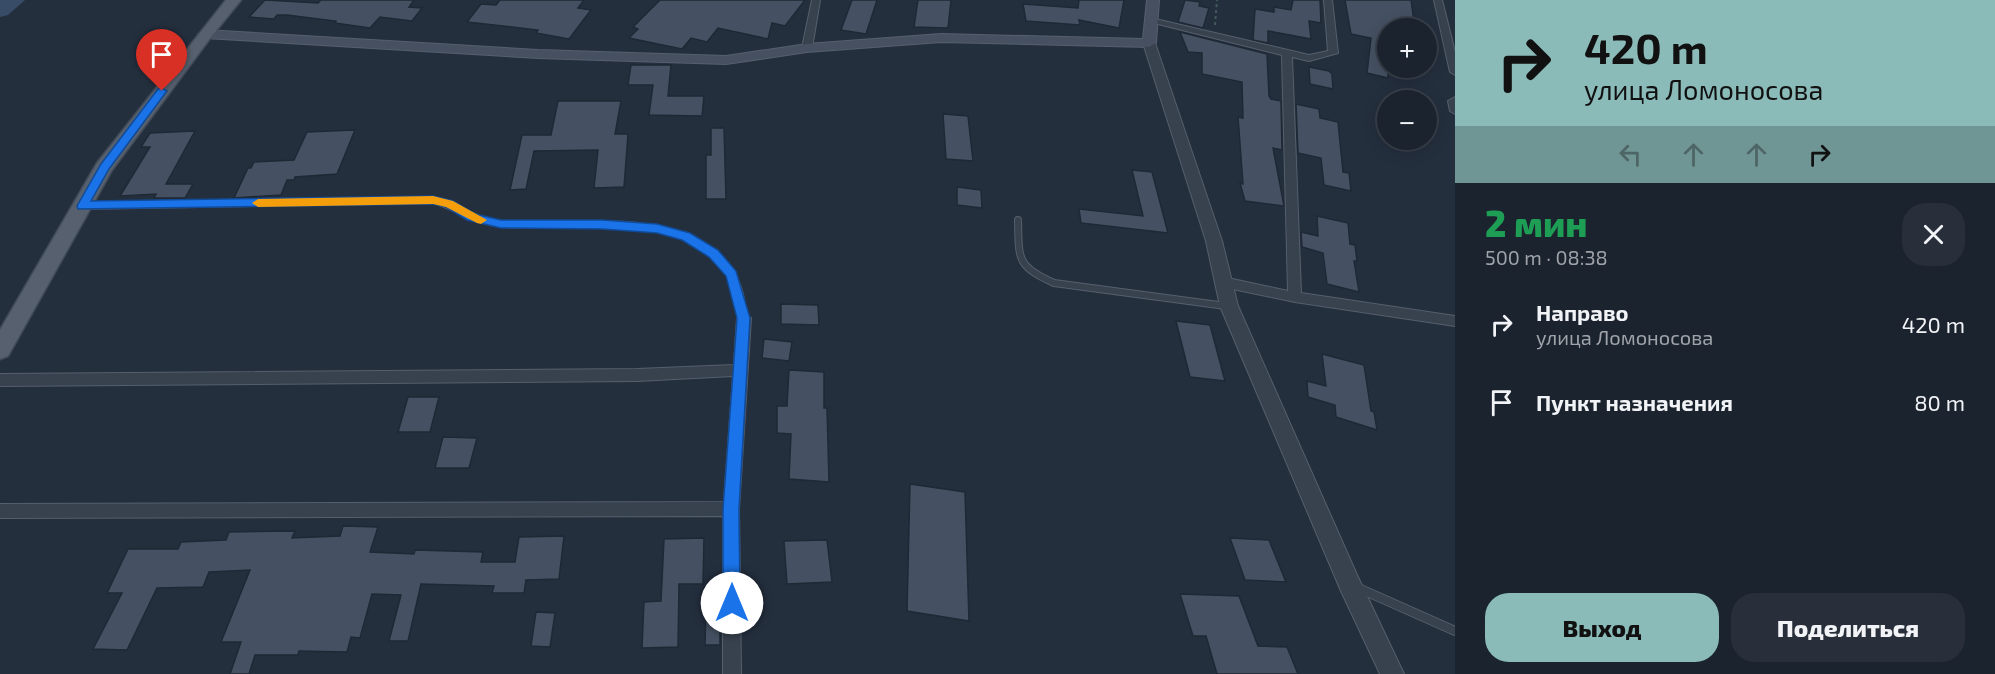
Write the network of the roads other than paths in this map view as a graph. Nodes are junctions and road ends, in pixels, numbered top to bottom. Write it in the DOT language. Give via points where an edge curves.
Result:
graph roads {
  1 [pos="234,0"];
  2 [pos="816,0"];
  3 [pos="1153,0"];
  4 [pos="1328,0"];
  5 [pos="1438,0"];
  6 [pos="1151,21"];
  7 [pos="205,34"];
  8 [pos="1149,43"];
  9 [pos="807,48"];
  10 [pos="1287,53"];
  11 [pos="1455,72"];
  12 [pos="1455,100"];
  13 [pos="1455,111"];
  14 [pos="82,206"];
  15 [pos="1018,220"];
  16 [pos="1223,282"];
  17 [pos="1295,297"];
  18 [pos="1229,306"];
  19 [pos="744,318"];
  20 [pos="1455,321"];
  21 [pos="0,350"];
  22 [pos="740,370"];
  23 [pos="0,380"];
  24 [pos="731,509"];
  25 [pos="0,512"];
  26 [pos="1349,583"];
  27 [pos="1455,631"];
  28 [pos="732,674"];
  29 [pos="1392,674"];
  1 -- 7 [label="main road"];
  2 -- 9 [label="street"];
  3 -- 6 [label="main road"];
  4 -- 10 [label="street" via="1333,53 1309,58"];
  5 -- 11 [label="street"];
  6 -- 8 [label="main road"];
  6 -- 10 [label="street"];
  7 -- 9 [label="main road" via="538,54 726,60"];
  7 -- 14 [label="main road" via="105,167"];
  8 -- 9 [label="main road" via="941,38"];
  8 -- 16 [label="street" via="1214,241"];
  10 -- 17 [label="street"];
  12 -- 13 [label="street"];
  14 -- 19 [label="lane" via="433,200 472,217 501,224 657,228 686,236 713,254 732,274"];
  14 -- 21 [label="main road"];
  15 -- 18 [label="lane" via="1020,260 1030,273 1054,283"];
  16 -- 17 [label="street"];
  16 -- 18 [label="street"];
  17 -- 20 [label="street"];
  18 -- 26 [label="street"];
  19 -- 22 [label="street"];
  22 -- 23 [label="street" via="637,375"];
  22 -- 24 [label="street"];
  24 -- 25 [label="street"];
  24 -- 28 [label="street"];
  26 -- 27 [label="lane"];
  26 -- 29 [label="street"];
}
